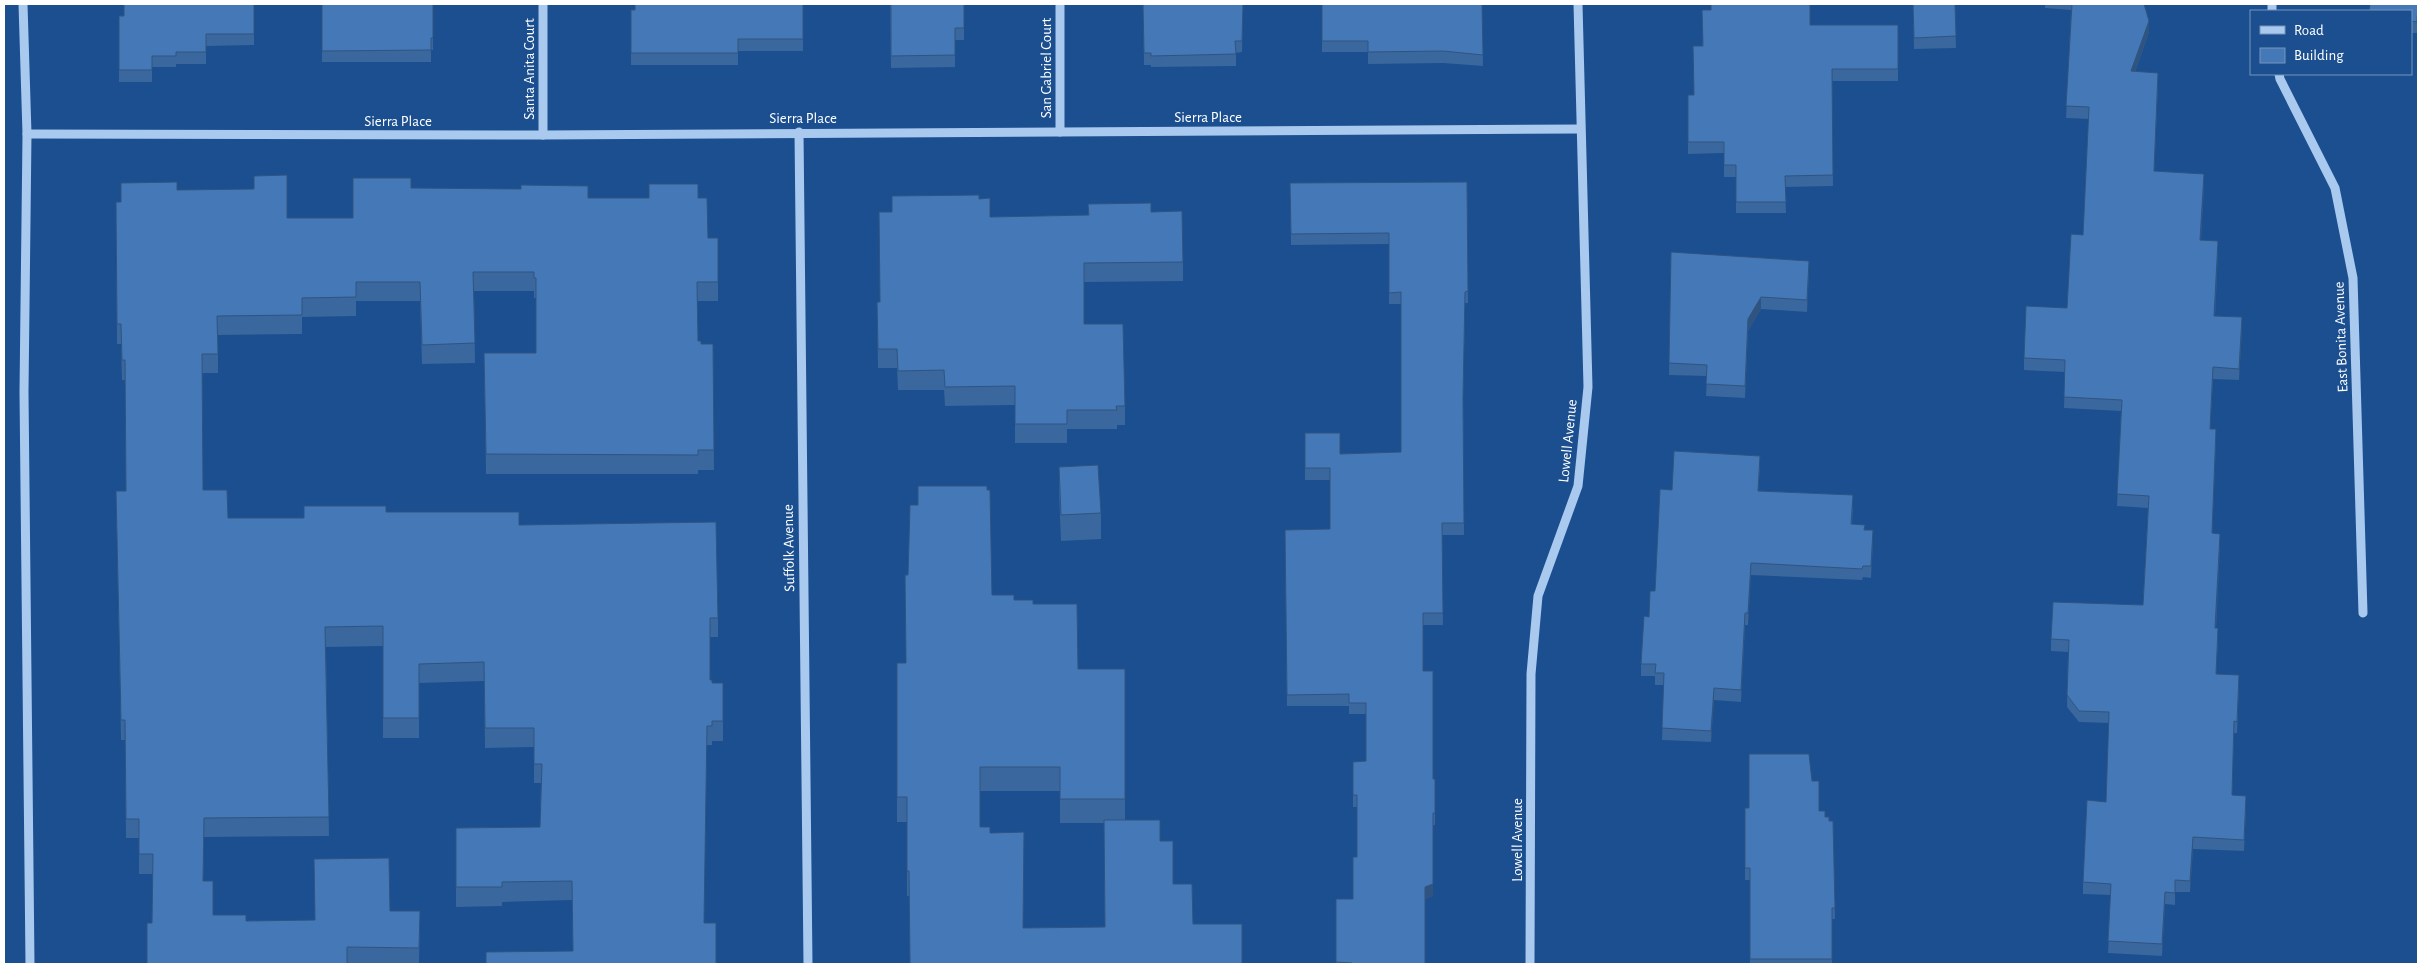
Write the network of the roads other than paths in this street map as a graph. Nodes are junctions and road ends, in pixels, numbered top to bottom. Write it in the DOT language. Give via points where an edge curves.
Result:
graph roads {
  1 [pos="23,4"];
  2 [pos="543,4"];
  3 [pos="1060,4"];
  4 [pos="1578,4"];
  5 [pos="2279,75"];
  6 [pos="1580,129"];
  7 [pos="799,132"];
  8 [pos="1060,132"];
  9 [pos="27,134"];
  10 [pos="543,135"];
  11 [pos="2363,613"];
  12 [pos="30,964"];
  13 [pos="808,964"];
  14 [pos="1530,964"];
  1 -- 9 [label="street"];
  2 -- 10 [label="street, Santa Anita Court"];
  3 -- 8 [label="street, San Gabriel Court"];
  4 -- 6 [label="street, Lowell Avenue"];
  5 -- 11 [label="street, East Bonita Avenue" via="2335,188 2353,278"];
  6 -- 8 [label="street, Sierra Place"];
  6 -- 14 [label="street, Lowell Avenue" via="1588,386 1578,486 1538,596 1530,674"];
  7 -- 8 [label="street, Sierra Place"];
  7 -- 10 [label="street, Sierra Place"];
  7 -- 13 [label="street, Suffolk Avenue"];
  9 -- 10 [label="street, Sierra Place"];
  9 -- 12 [label="street" via="24,392"];
}
